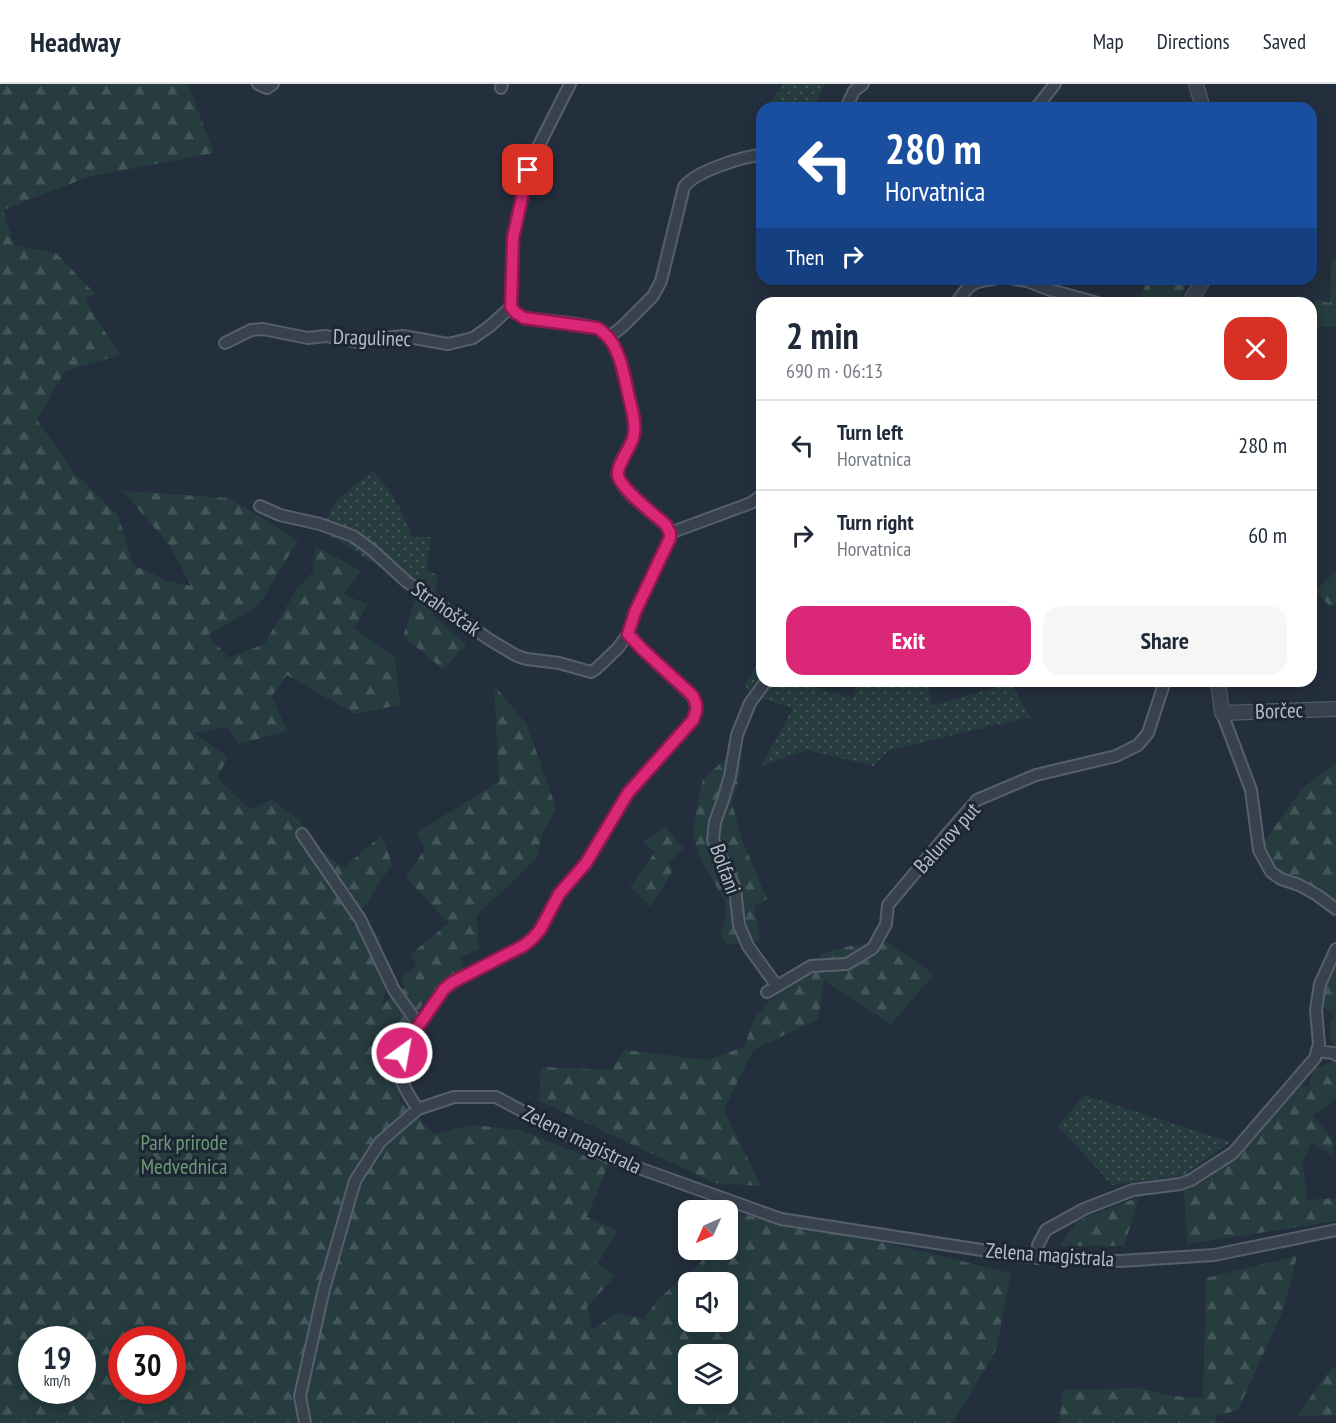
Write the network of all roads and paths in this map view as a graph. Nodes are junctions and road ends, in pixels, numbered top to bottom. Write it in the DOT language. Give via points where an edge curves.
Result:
graph roads {
  1 [pos="258,84"];
  2 [pos="273,84"];
  3 [pos="570,84"];
  4 [pos="863,84"];
  5 [pos="1056,84"];
  6 [pos="1196,84"];
  7 [pos="849,102"];
  8 [pos="1041,102"];
  9 [pos="1201,102"];
  10 [pos="756,156"];
  11 [pos="972,285"];
  12 [pos="1035,285"];
  13 [pos="960,297"];
  14 [pos="1077,297"];
  15 [pos="511,307"];
  16 [pos="608,338"];
  17 [pos="225,343"];
  18 [pos="756,500"];
  19 [pos="260,506"];
  20 [pos="670,533"];
  21 [pos="628,634"];
  22 [pos="762,687"];
  23 [pos="1163,687"];
  24 [pos="1219,687"];
  25 [pos="1336,709"];
  26 [pos="1221,713"];
  27 [pos="302,834"];
  28 [pos="1336,909"];
  29 [pos="1336,949"];
  30 [pos="772,989"];
  31 [pos="419,1026"];
  32 [pos="1317,1051"];
  33 [pos="1336,1055"];
  34 [pos="418,1108"];
  35 [pos="1336,1230"];
  36 [pos="1037,1258"];
  37 [pos="305,1423"];
  1 -- 2 [label="street" via="267,88"];
  3 -- 15 [label="street" via="528,170 513,238"];
  4 -- 7 [label="street"];
  5 -- 8 [label="street"];
  6 -- 9 [label="street"];
  10 -- 16 [label="street" via="688,181 658,290"];
  11 -- 13 [label="street"];
  12 -- 14 [label="street"];
  15 -- 16 [label="street" via="524,318 597,328"];
  15 -- 17 [label="street, Dragulinec" via="479,334 457,343 437,344 403,336 357,342 262,329"];
  16 -- 20 [label="street" via="622,367 633,415 634,437 618,470 619,477 626,490"];
  18 -- 20 [label="street"];
  19 -- 21 [label="street, Strahoščak" via="353,536 407,582 517,656 591,672"];
  20 -- 21 [label="street"];
  21 -- 31 [label="street" via="692,695 697,707 693,720 628,793 586,863 559,894 532,939 453,982"];
  22 -- 30 [label="street, Bolfani" via="750,703 737,735 713,840 735,888 739,925"];
  23 -- 30 [label="street, Balunov put" via="1148,733 1138,744 1116,756 1036,775 977,800 888,905 886,924 873,948 847,964 811,966"];
  24 -- 26 [label="street"];
  25 -- 26 [label="street, Borčec"];
  26 -- 28 [label="street" via="1251,790 1259,850 1270,872"];
  27 -- 31 [label="street" via="360,919 394,990"];
  29 -- 32 [label="street" via="1320,984"];
  31 -- 34 [label="street" via="399,1059 404,1089"];
  32 -- 33 [label="street"];
  32 -- 36 [label="street" via="1233,1153 1191,1180 1133,1190 1084,1209 1046,1230 1038,1245"];
  34 -- 36 [label="street, Zelena magistrala" via="454,1097 496,1097 608,1157 782,1219"];
  34 -- 37 [label="street, Zelena magistrala" via="380,1142 355,1180 324,1289 300,1396"];
  35 -- 36 [label="street, Zelena magistrala" via="1214,1255 1120,1260"];
}
